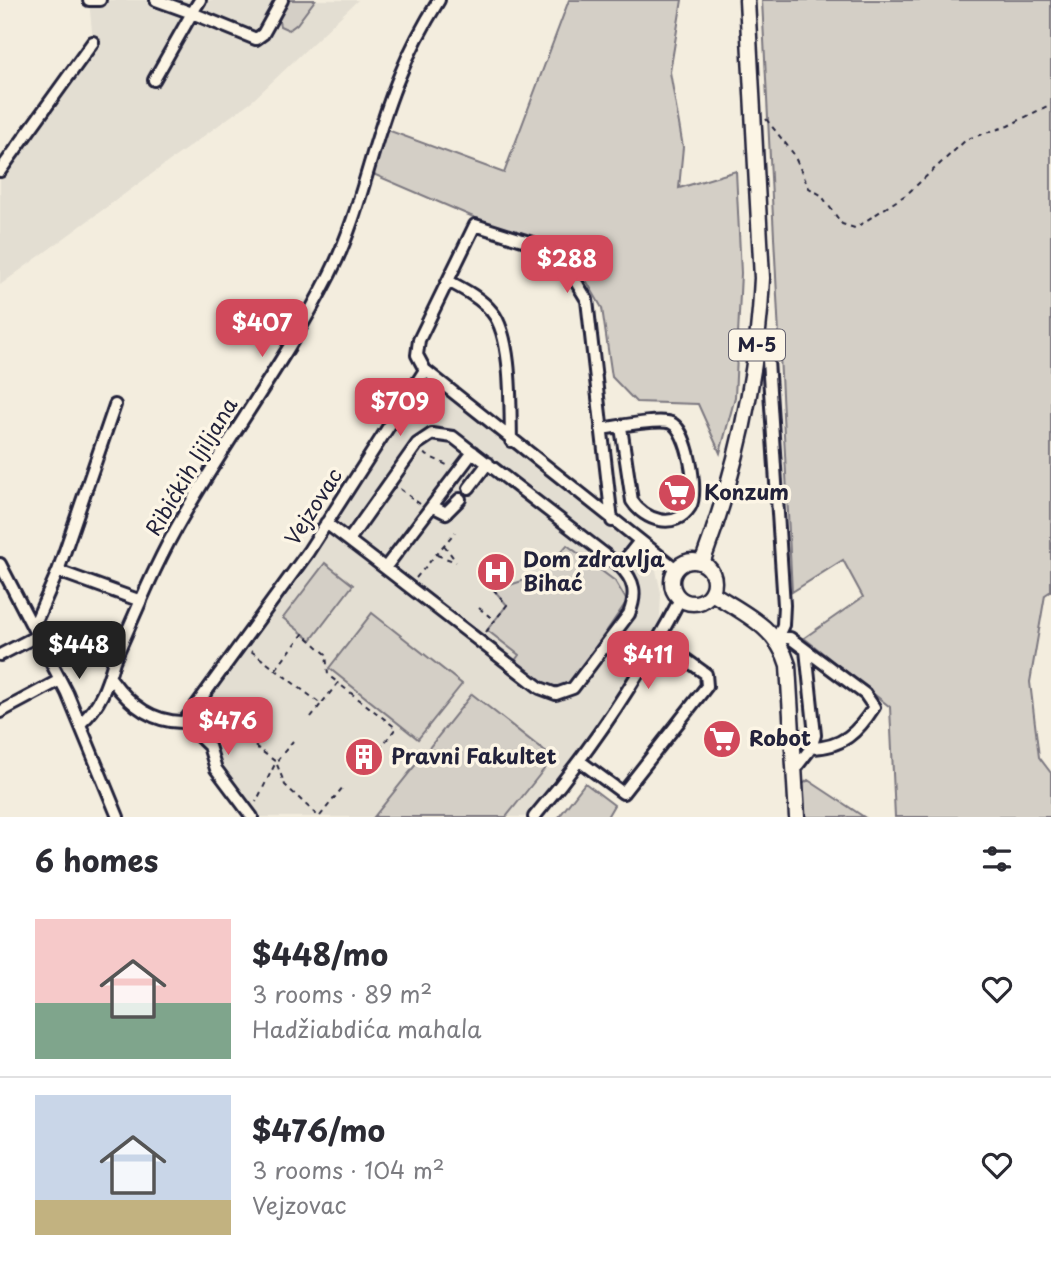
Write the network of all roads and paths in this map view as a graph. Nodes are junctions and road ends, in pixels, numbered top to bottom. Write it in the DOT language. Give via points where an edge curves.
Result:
graph roads {
  1 [pos="89,0"];
  2 [pos="100,0"];
  3 [pos="156,0"];
  4 [pos="200,0"];
  5 [pos="282,0"];
  6 [pos="439,0"];
  7 [pos="747,0"];
  8 [pos="192,13"];
  9 [pos="93,42"];
  10 [pos="154,80"];
  11 [pos="1051,104"];
  12 [pos="754,120"];
  13 [pos="2,163"];
  14 [pos="447,281"];
  15 [pos="768,345"];
  16 [pos="425,370"];
  17 [pos="115,405"];
  18 [pos="621,427"];
  19 [pos="601,429"];
  20 [pos="511,441"];
  21 [pos="414,447"];
  22 [pos="473,452"];
  23 [pos="488,463"];
  24 [pos="460,470"];
  25 [pos="390,482"];
  26 [pos="469,488"];
  27 [pos="460,499"];
  28 [pos="430,509"];
  29 [pos="612,521"];
  30 [pos="326,523"];
  31 [pos="455,532"];
  32 [pos="349,540"];
  33 [pos="639,542"];
  34 [pos="444,544"];
  35 [pos="435,554"];
  36 [pos="702,562"];
  37 [pos="0,564"];
  38 [pos="620,566"];
  39 [pos="384,568"];
  40 [pos="676,569"];
  41 [pos="58,572"];
  42 [pos="409,587"];
  43 [pos="494,590"];
  44 [pos="712,593"];
  45 [pos="680,599"];
  46 [pos="141,601"];
  47 [pos="479,608"];
  48 [pos="494,620"];
  49 [pos="35,632"];
  50 [pos="777,638"];
  51 [pos="659,640"];
  52 [pos="479,641"];
  53 [pos="242,644"];
  54 [pos="806,650"];
  55 [pos="0,655"];
  56 [pos="276,670"];
  57 [pos="111,679"];
  58 [pos="61,680"];
  59 [pos="338,683"];
  60 [pos="198,703"];
  61 [pos="321,704"];
  62 [pos="0,712"];
  63 [pos="311,717"];
  64 [pos="220,720"];
  65 [pos="184,722"];
  66 [pos="80,723"];
  67 [pos="202,737"];
  68 [pos="293,741"];
  69 [pos="811,748"];
  70 [pos="378,751"];
  71 [pos="276,762"];
  72 [pos="581,762"];
  73 [pos="794,770"];
  74 [pos="343,787"];
  75 [pos="259,794"];
  76 [pos="118,817"];
  77 [pos="252,817"];
  78 [pos="319,817"];
  79 [pos="534,817"];
  80 [pos="797,817"];
  1 -- 2 [label="street"];
  3 -- 8 [label="street"];
  4 -- 8 [label="street"];
  5 -- 8 [label="street" via="263,34 256,38"];
  6 -- 46 [label="street, Ribićkih ljiljana" via="398,77 350,228 331,272 182,518"];
  7 -- 12 [label="main road, M-5"];
  8 -- 10 [label="street"];
  9 -- 13 [label="street"];
  11 -- 12 [label="path" via="1008,126 967,139 908,194 855,228 842,224 821,195 809,188 798,162 767,119"];
  12 -- 36 [label="main road, M-5" via="762,278 758,332 736,454"];
  14 -- 16 [label="street" via="417,347 419,364"];
  14 -- 19 [label="street" via="475,225 561,257 587,300"];
  14 -- 20 [label="street" via="482,303 498,321 510,395"];
  15 -- 50 [label="street" via="784,605"];
  16 -- 20 [label="street"];
  16 -- 30 [label="street, Vejzovac"];
  17 -- 41 [label="street"];
  18 -- 18 [label="street" via="666,422 682,432 693,499 679,516 650,519 632,501"];
  18 -- 19 [label="street"];
  19 -- 29 [label="street"];
  20 -- 29 [label="street"];
  21 -- 22 [label="street" via="424,437 443,435"];
  21 -- 24 [label="path"];
  21 -- 25 [label="street"];
  22 -- 23 [label="street"];
  22 -- 24 [label="street"];
  23 -- 26 [label="street"];
  23 -- 38 [label="street"];
  24 -- 28 [label="street"];
  25 -- 28 [label="path"];
  25 -- 32 [label="street"];
  27 -- 28 [label="street" via="446,513"];
  28 -- 39 [label="street"];
  29 -- 33 [label="street"];
  30 -- 32 [label="street"];
  30 -- 53 [label="street, Vejzovac"];
  31 -- 34 [label="path"];
  32 -- 39 [label="street"];
  33 -- 38 [label="street"];
  33 -- 40 [label="street"];
  34 -- 35 [label="path"];
  34 -- 35 [label="path" via="456,562"];
  35 -- 42 [label="path"];
  36 -- 40 [label="main road" via="688,561"];
  36 -- 44 [label="main road" via="712,572"];
  37 -- 49 [label="street"];
  38 -- 52 [label="street" via="631,577 633,604 573,688 547,692"];
  39 -- 42 [label="street"];
  40 -- 45 [label="main road" via="673,588"];
  41 -- 46 [label="street"];
  41 -- 49 [label="street"];
  42 -- 52 [label="street"];
  43 -- 48 [label="path" via="507,605"];
  44 -- 45 [label="main road" via="694,603"];
  44 -- 50 [label="main road"];
  45 -- 51 [label="street"];
  46 -- 57 [label="street, Ribićkih ljiljana" via="114,661"];
  47 -- 48 [label="path"];
  48 -- 52 [label="path"];
  49 -- 55 [label="street"];
  49 -- 58 [label="street"];
  50 -- 54 [label="street" via="789,638"];
  50 -- 73 [label="main road" via="789,665"];
  51 -- 72 [label="street"];
  51 -- 72 [label="street" via="706,674 707,686 623,793"];
  53 -- 56 [label="path"];
  53 -- 60 [label="street, Vejzovac"];
  54 -- 69 [label="street" via="815,735"];
  54 -- 69 [label="street" via="865,694 874,707 846,740 829,748"];
  56 -- 59 [label="path" via="303,634 326,654 328,675"];
  56 -- 61 [label="path"];
  57 -- 65 [label="street" via="145,712"];
  57 -- 66 [label="street, Ribićkih ljiljana" via="93,712"];
  58 -- 62 [label="street"];
  58 -- 66 [label="street"];
  59 -- 61 [label="path"];
  59 -- 70 [label="path" via="396,728"];
  60 -- 64 [label="path"];
  60 -- 65 [label="street, Vejzovac"];
  61 -- 63 [label="path"];
  64 -- 67 [label="path"];
  64 -- 71 [label="path"];
  65 -- 67 [label="street"];
  66 -- 76 [label="street"];
  67 -- 77 [label="street" via="216,769"];
  68 -- 71 [label="path"];
  69 -- 73 [label="street"];
  71 -- 75 [label="path"];
  71 -- 78 [label="path" via="285,785"];
  72 -- 79 [label="street"];
  73 -- 80 [label="main road"];
  74 -- 78 [label="path"];
}
